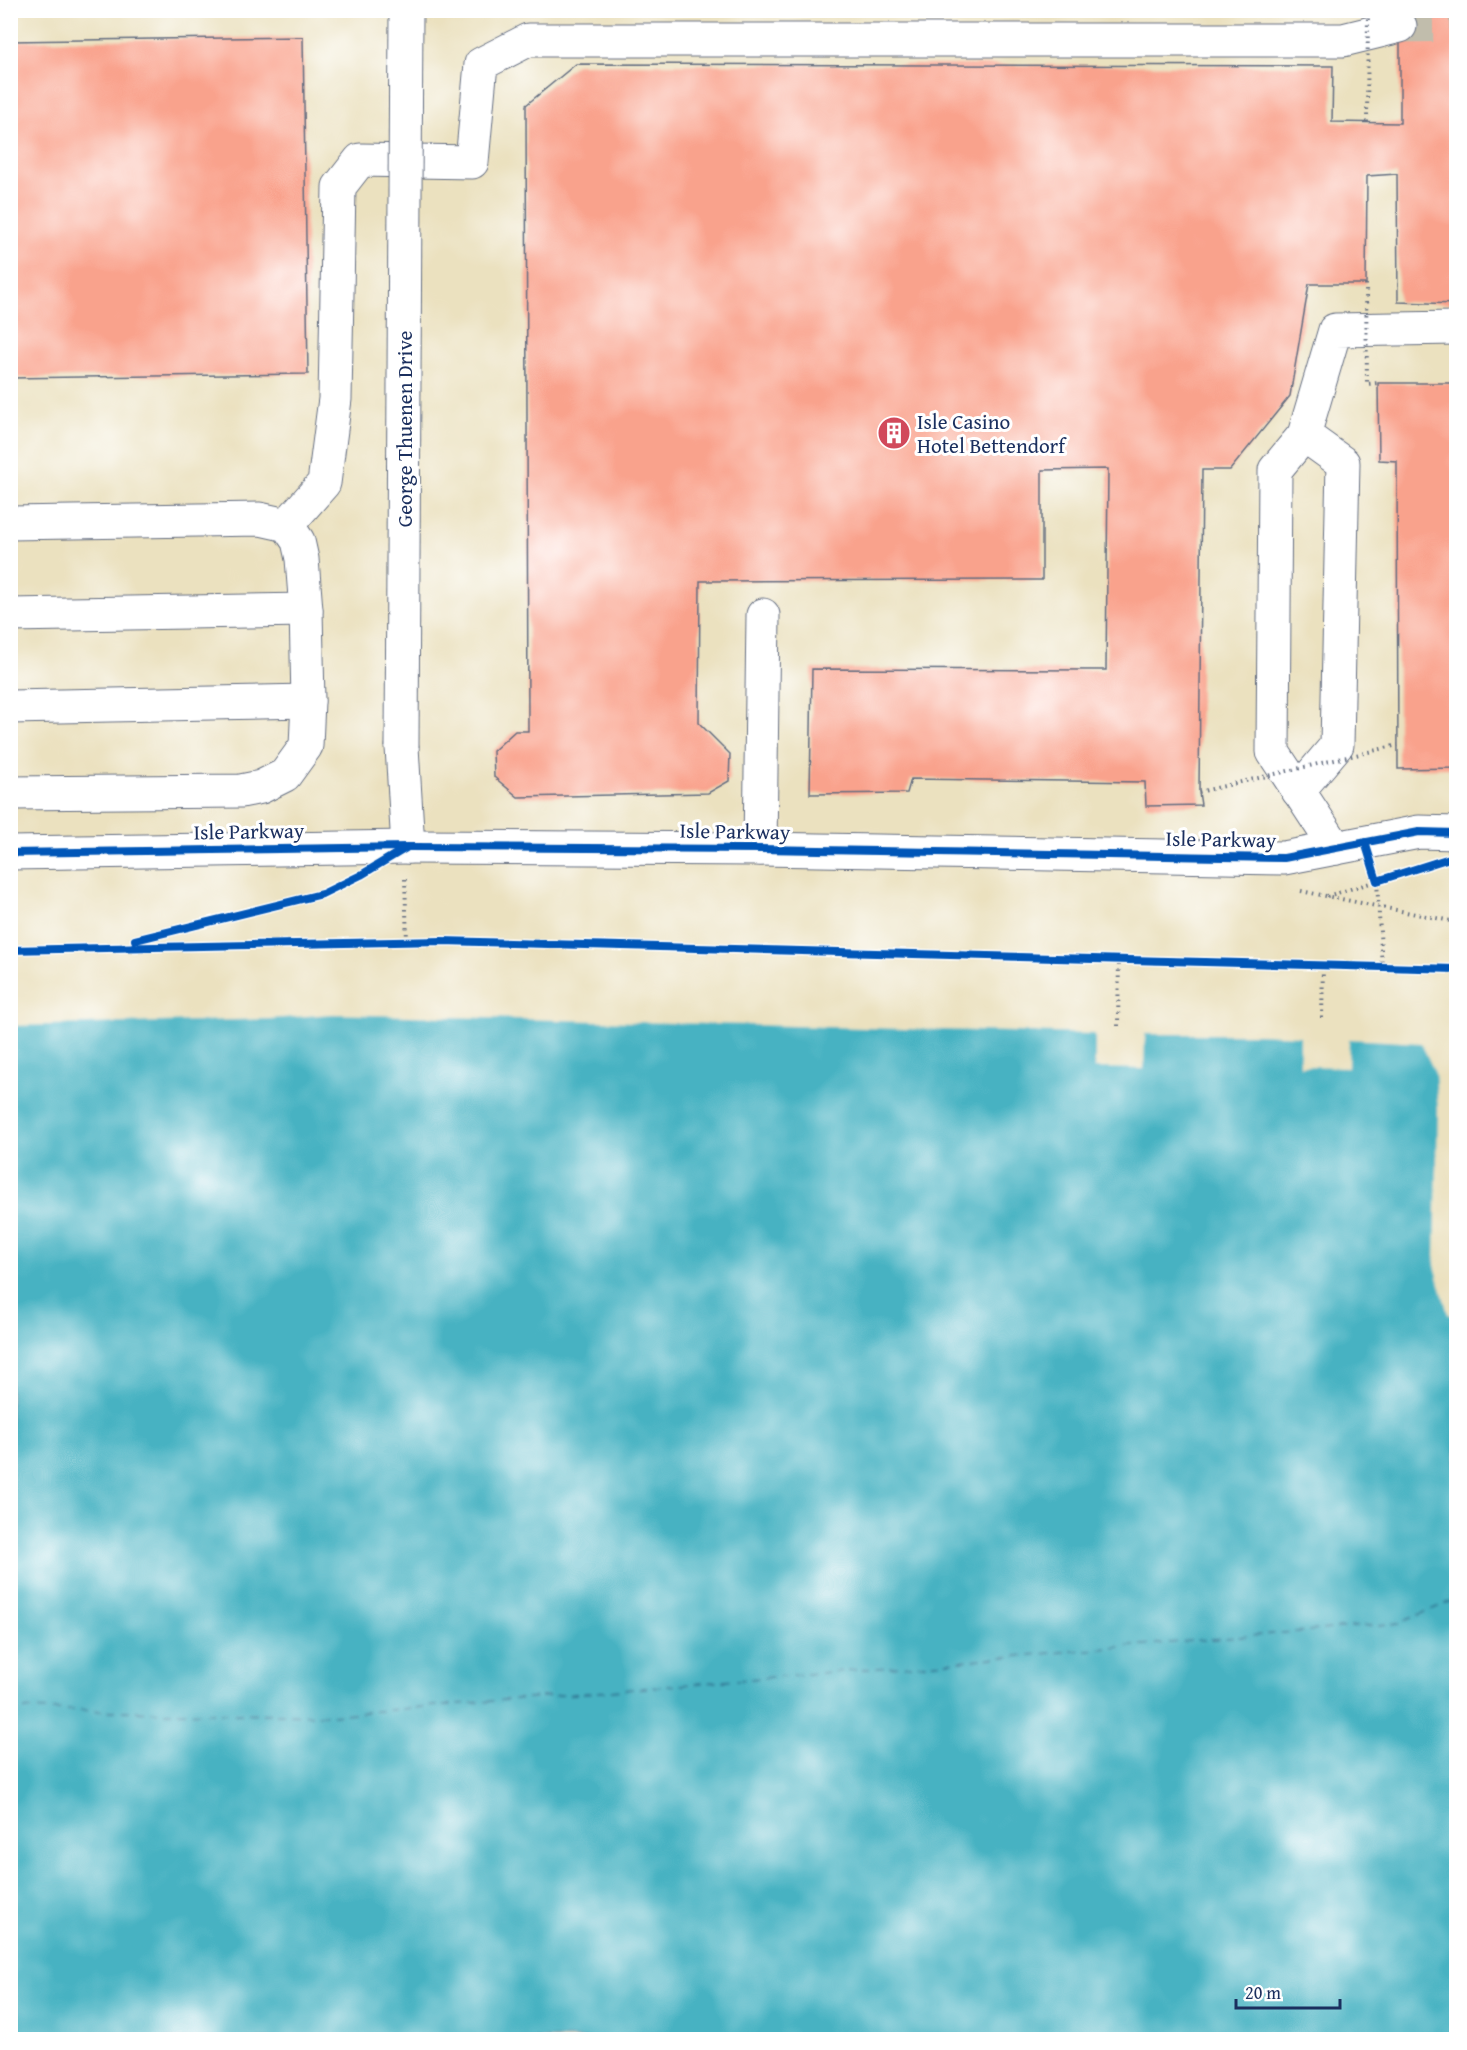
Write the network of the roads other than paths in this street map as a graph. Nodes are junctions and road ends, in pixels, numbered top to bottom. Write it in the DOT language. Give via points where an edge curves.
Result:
graph roads {
  1 [pos="406,10"];
  2 [pos="1400,26"];
  3 [pos="1456,328"];
  4 [pos="1304,435"];
  5 [pos="10,523"];
  6 [pos="287,525"];
  7 [pos="306,610"];
  8 [pos="10,615"];
  9 [pos="763,615"];
  10 [pos="308,701"];
  11 [pos="10,707"];
  12 [pos="1298,791"];
  13 [pos="10,793"];
  14 [pos="1456,833"];
  15 [pos="1351,845"];
  16 [pos="760,849"];
  17 [pos="10,853"];
  18 [pos="407,858"];
  1 -- 18 [label="street, George Thuenen Drive, bridge" via="402,747"];
  2 -- 6 [label="street" via="1343,40 528,40 481,64 472,162 360,160 339,187 335,399 324,483"];
  3 -- 4 [label="street" via="1335,330"];
  4 -- 12 [label="street" via="1275,470 1273,752"];
  4 -- 12 [label="street" via="1343,463 1337,745"];
  5 -- 6 [label="street" via="260,519"];
  6 -- 7 [label="street" via="298,541"];
  7 -- 8 [label="street"];
  7 -- 10 [label="street"];
  9 -- 16 [label="street"];
  10 -- 11 [label="street"];
  10 -- 13 [label="street" via="306,746 285,776 261,787 242,791"];
  12 -- 15 [label="street"];
  14 -- 15 [label="street, Isle Parkway" via="1419,832"];
  15 -- 16 [label="street, Isle Parkway" via="1284,858"];
  16 -- 18 [label="street, Isle Parkway"];
  17 -- 18 [label="street, Isle Parkway"];
}
